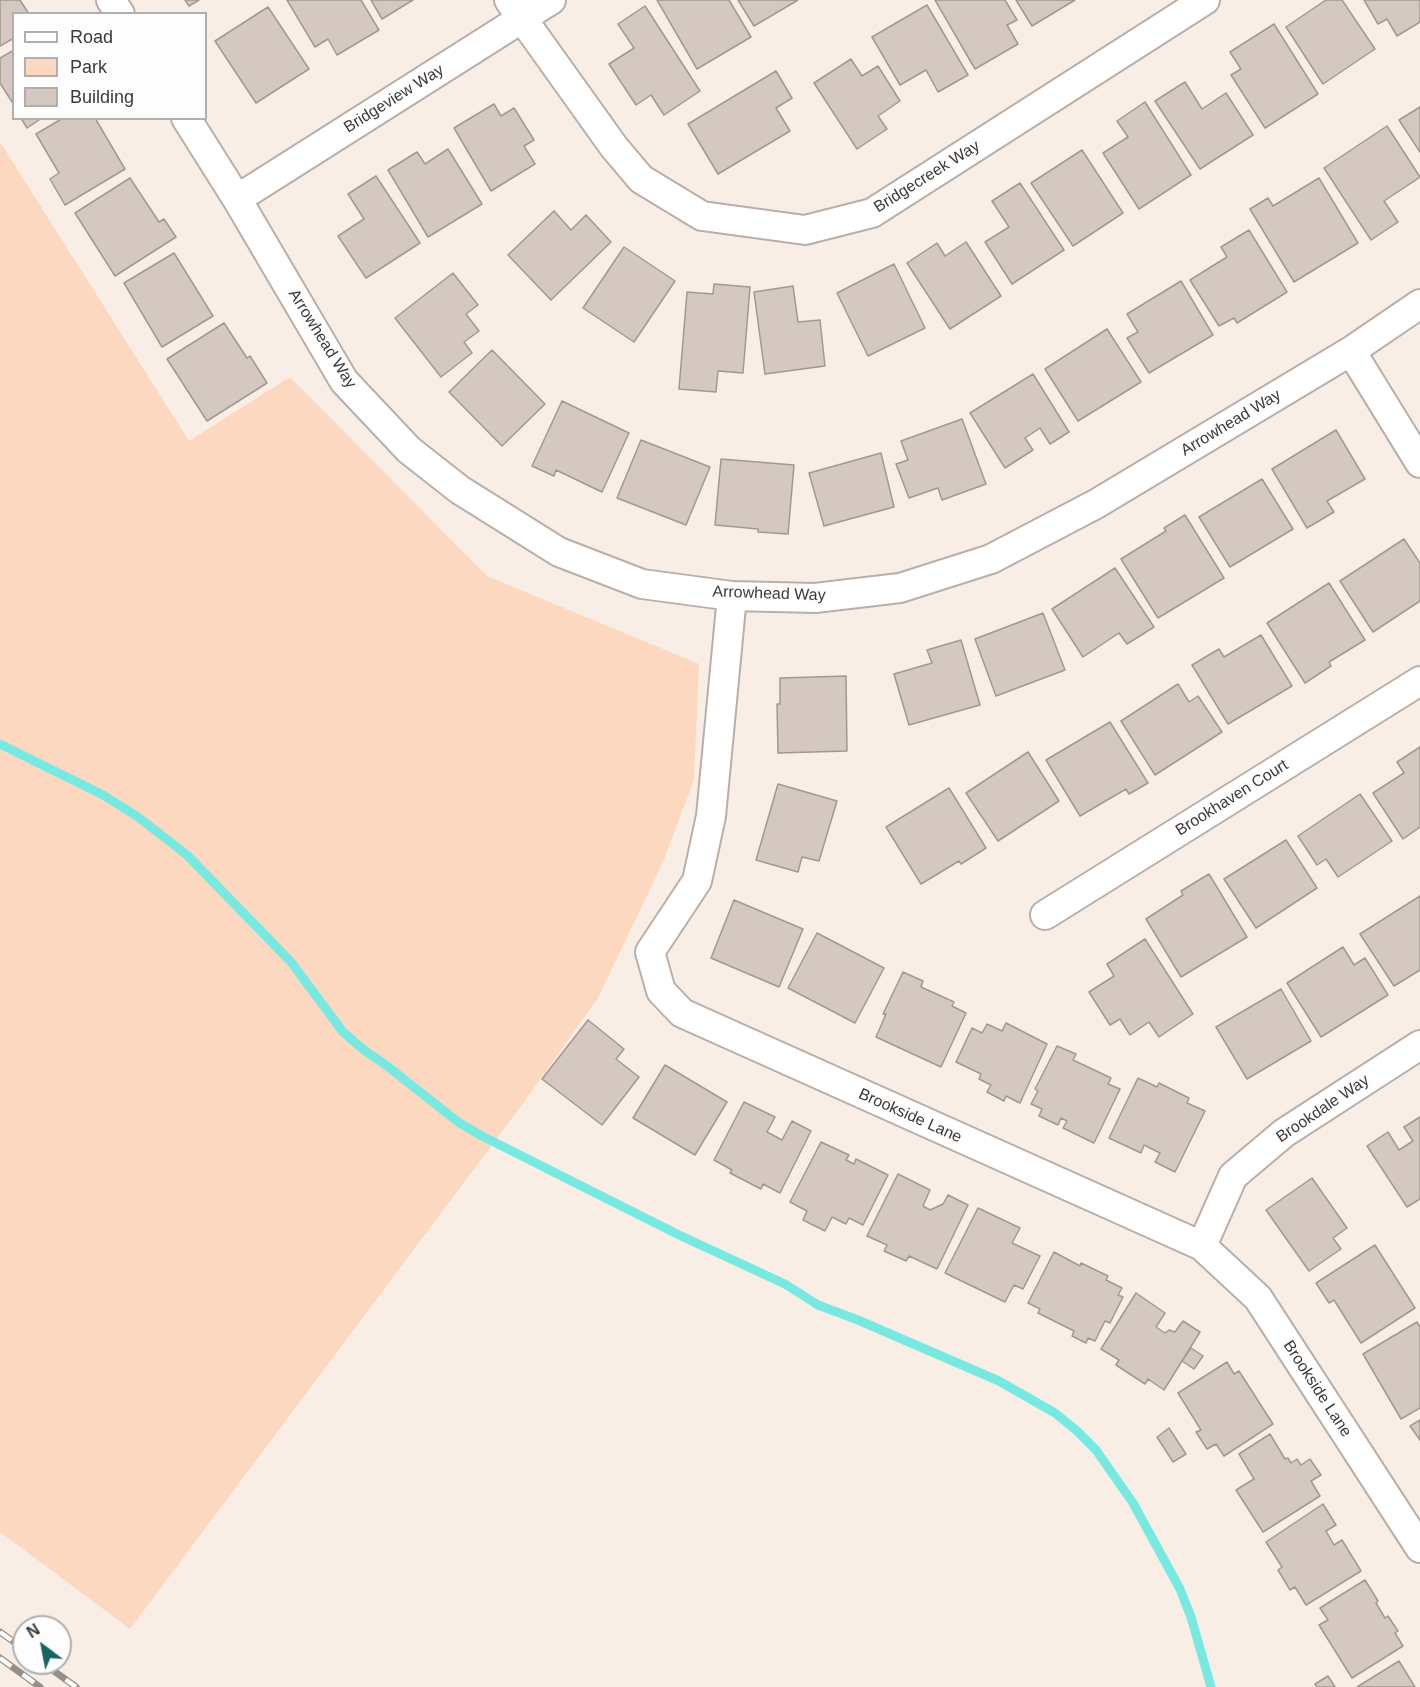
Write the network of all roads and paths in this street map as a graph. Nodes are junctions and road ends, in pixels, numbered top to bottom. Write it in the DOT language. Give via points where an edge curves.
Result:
graph roads {
  1 [pos="551,0"];
  2 [pos="1205,0"];
  3 [pos="515,9"];
  4 [pos="187,120"];
  5 [pos="237,199"];
  6 [pos="1420,304"];
  7 [pos="1352,351"];
  8 [pos="1420,463"];
  9 [pos="732,596"];
  10 [pos="1420,681"];
  11 [pos="1045,915"];
  12 [pos="1420,1046"];
  13 [pos="1202,1246"];
  14 [pos="1420,1548"];
  1 -- 3 [label="street, Bridgeview Way"];
  2 -- 3 [label="street, Bridgecreek Way" via="872,213 805,230 702,216 641,179"];
  3 -- 5 [label="street, Bridgeview Way"];
  4 -- 5 [label="street, Arrowhead Way"];
  5 -- 9 [label="street, Arrowhead Way" via="344,381 409,450 460,490 559,552 642,584"];
  6 -- 7 [label="street, Arrowhead Way"];
  7 -- 8 [label="street"];
  7 -- 9 [label="street, Arrowhead Way" via="1095,504 991,559 900,588 815,598"];
  9 -- 13 [label="street, Brookside Lane" via="711,816 697,881 650,952 661,991 682,1013"];
  10 -- 11 [label="street, Brookhaven Court"];
  12 -- 13 [label="street, Brookdale Way" via="1284,1133 1233,1176"];
  13 -- 14 [label="street, Brookside Lane" via="1258,1298"];
}
